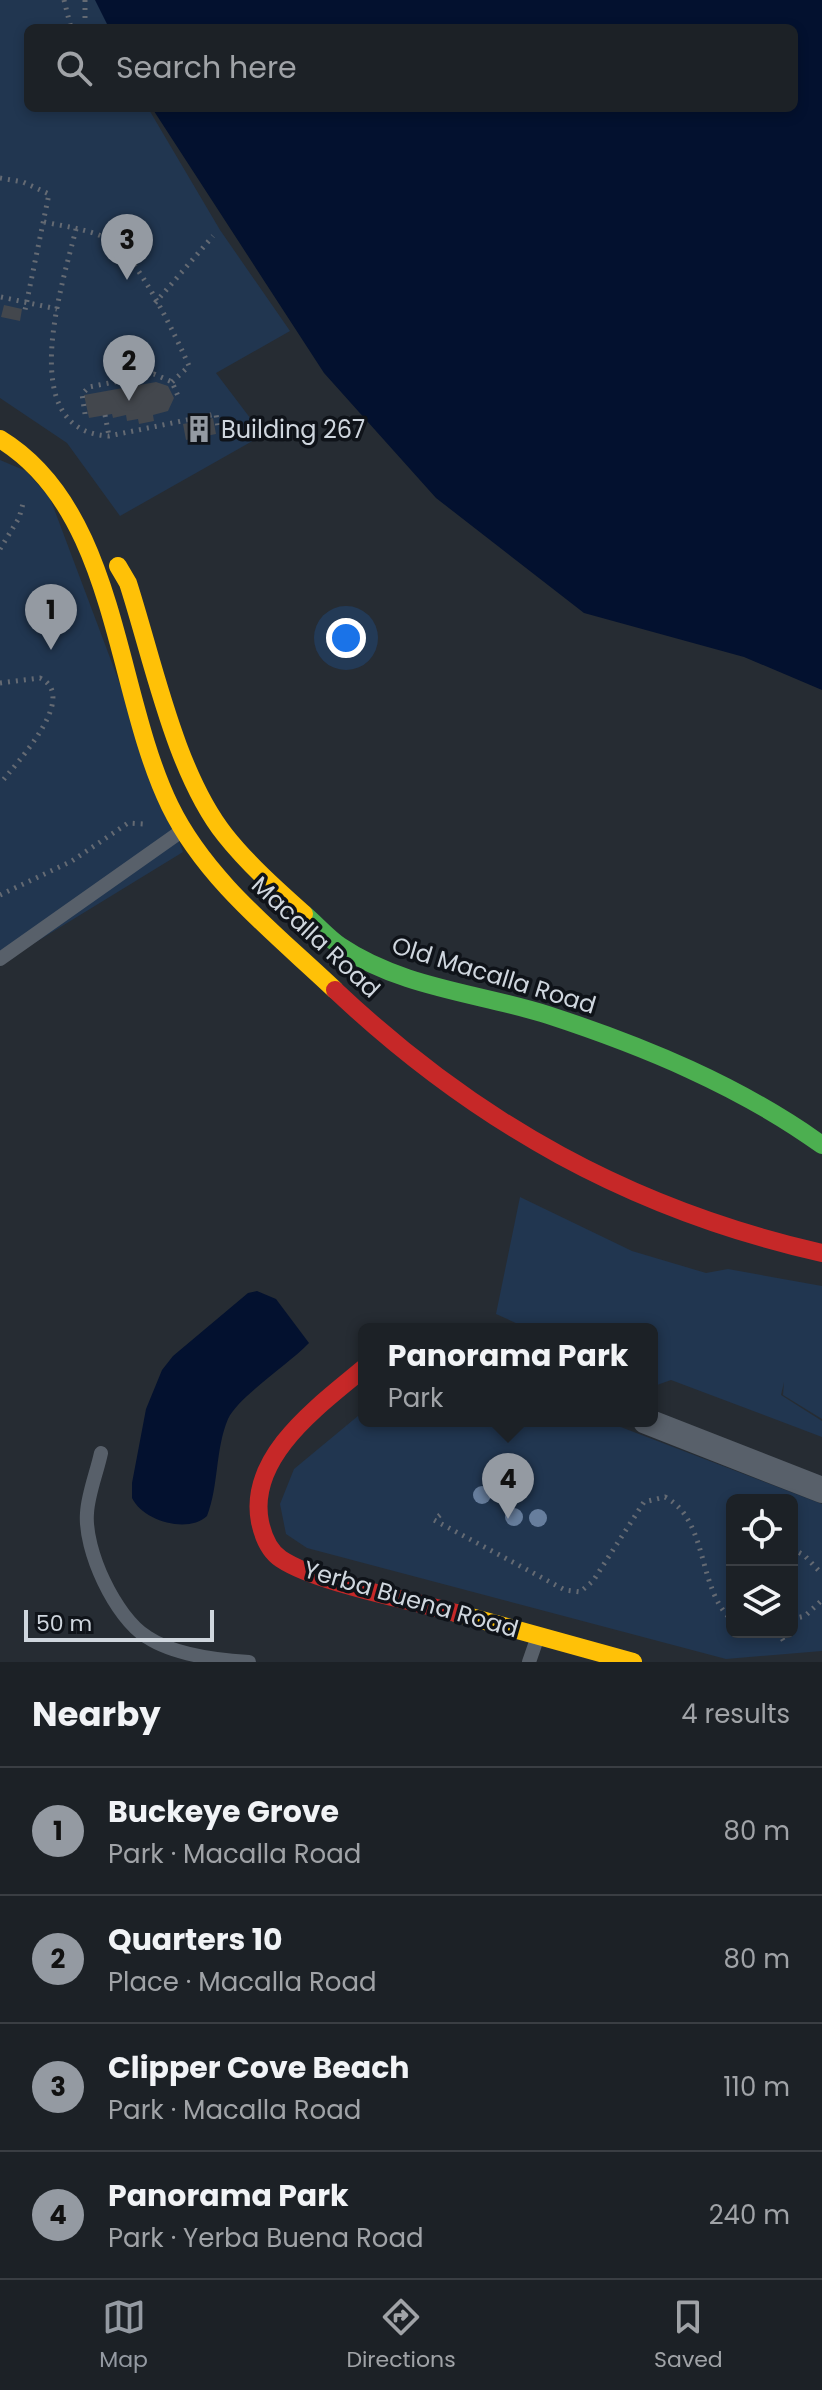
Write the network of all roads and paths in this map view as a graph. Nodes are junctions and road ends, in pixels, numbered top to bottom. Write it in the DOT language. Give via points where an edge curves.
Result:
graph roads {
  1 [pos="64,0"];
  2 [pos="85,0"];
  3 [pos="70,24"];
  4 [pos="85,24"];
  5 [pos="0,178"];
  6 [pos="44,222"];
  7 [pos="76,229"];
  8 [pos="213,236"];
  9 [pos="1,297"];
  10 [pos="27,303"];
  11 [pos="155,303"];
  12 [pos="57,309"];
  13 [pos="24,315"];
  14 [pos="172,382"];
  15 [pos="178,396"];
  16 [pos="85,414"];
  17 [pos="105,415"];
  18 [pos="218,427"];
  19 [pos="109,436"];
  20 [pos="0,439"];
  21 [pos="23,494"];
  22 [pos="0,549"];
  23 [pos="118,566"];
  24 [pos="0,683"];
  25 [pos="0,784"];
  26 [pos="183,830"];
  27 [pos="0,959"];
  28 [pos="822,1145"];
  29 [pos="822,1253"];
  30 [pos="358,1374"];
  31 [pos="658,1426"];
  32 [pos="101,1453"];
  33 [pos="822,1490"];
  34 [pos="440,1515"];
  35 [pos="798,1552"];
  36 [pos="822,1574"];
  37 [pos="822,1600"];
  38 [pos="726,1613"];
  39 [pos="798,1618"];
  40 [pos="538,1636"];
  41 [pos="781,1638"];
  42 [pos="786,1645"];
  43 [pos="249,1662"];
  44 [pos="529,1662"];
  45 [pos="633,1662"];
  1 -- 3 [label="path"];
  2 -- 4 [label="path"];
  5 -- 6 [label="path" via="49,194"];
  6 -- 7 [label="path"];
  6 -- 10 [label="path"];
  7 -- 11 [label="path" via="114,242"];
  7 -- 12 [label="path"];
  8 -- 11 [label="path"];
  9 -- 10 [label="path"];
  10 -- 12 [label="path"];
  10 -- 13 [label="path"];
  11 -- 14 [label="path" via="189,366"];
  12 -- 19 [label="path" via="50,344 58,401 83,430"];
  14 -- 15 [label="path"];
  14 -- 16 [label="path" via="154,374 89,387 82,394"];
  17 -- 19 [label="path"];
  18 -- 19 [label="path" via="216,414"];
  20 -- 26 [label="street, Macalla Road" via="37,465 68,509 93,571 144,742"];
  21 -- 22 [label="path" via="19,518"];
  23 -- 28 [label="street, Old Macalla Road" via="190,777 224,834 340,946 425,984 544,1014 644,1048 787,1120"];
  24 -- 25 [label="path" via="40,678 55,696 47,720"];
  26 -- 27 [label="lane"];
  26 -- 29 [label="street, Macalla Road" via="227,885 322,977 424,1069 511,1131 717,1227"];
  30 -- 40 [label="street, Yerba Buena Road" via="265,1470 259,1511 262,1534 276,1556 302,1570"];
  31 -- 33 [label="street"];
  32 -- 43 [label="lane" via="87,1512 88,1548 122,1609 146,1637 185,1652"];
  34 -- 38 [label="path" via="434,1520 565,1590 580,1592 593,1581 644,1502 665,1497 692,1530"];
  35 -- 36 [label="path"];
  37 -- 39 [label="path"];
  40 -- 44 [label="lane"];
  40 -- 45 [label="street, Yerba Buena Road"];
  41 -- 42 [label="path"];
}
